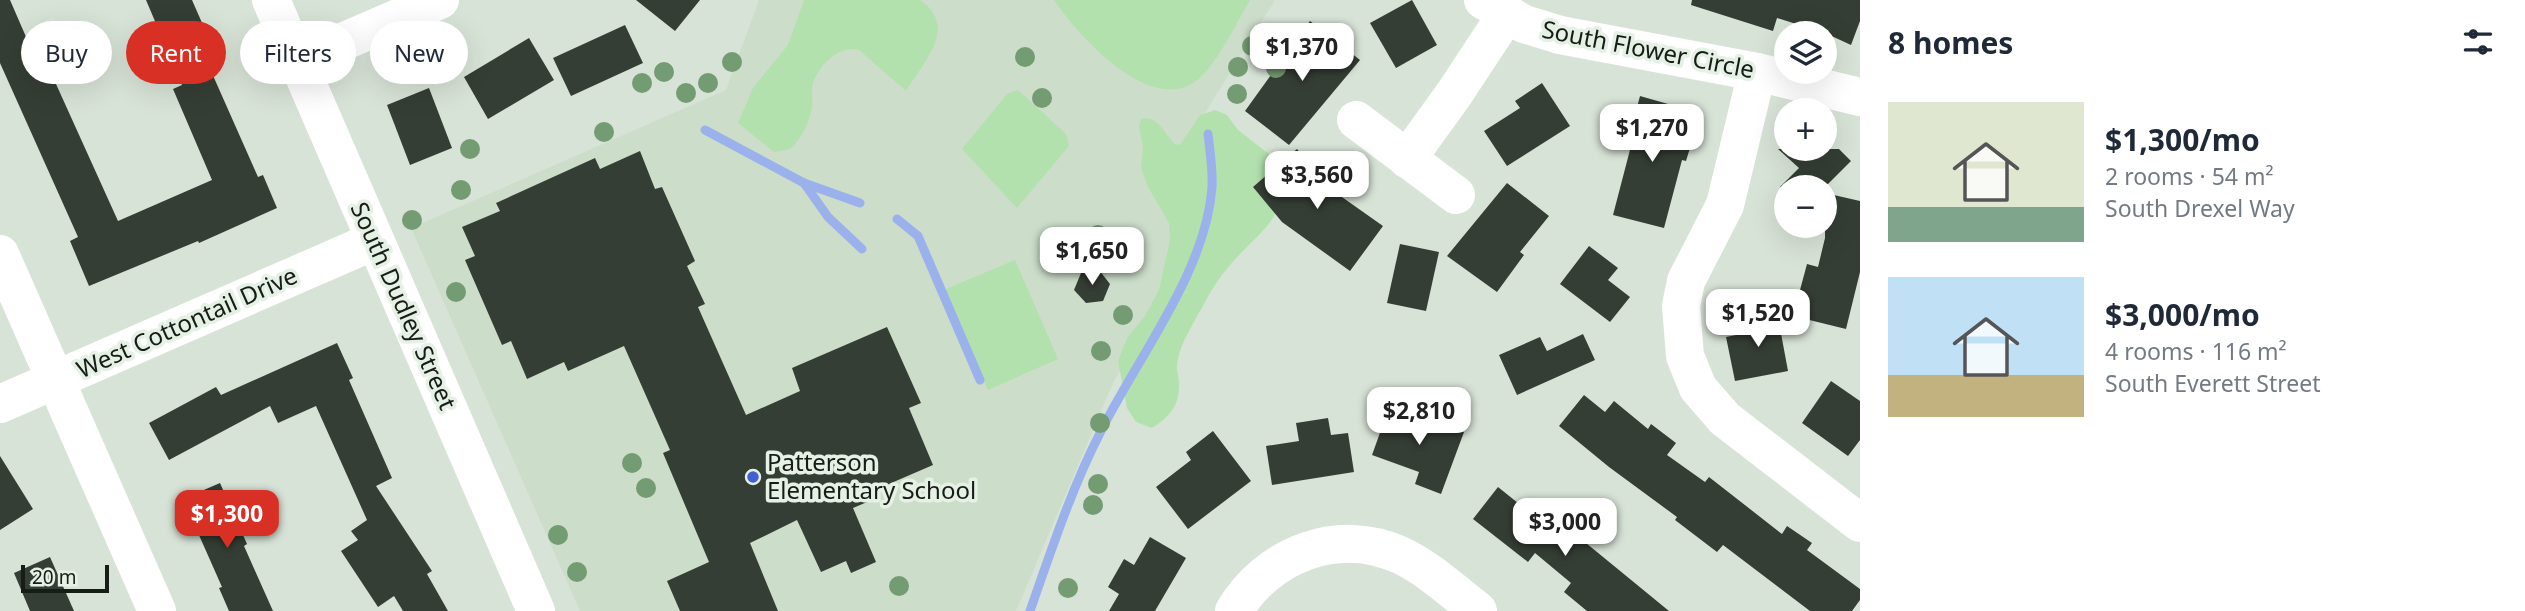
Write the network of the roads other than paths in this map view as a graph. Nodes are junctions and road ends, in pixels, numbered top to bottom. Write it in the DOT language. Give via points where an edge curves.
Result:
graph roads {
  1 [pos="271,0"];
  2 [pos="440,0"];
  3 [pos="1494,8"];
  4 [pos="280,21"];
  5 [pos="356,36"];
  6 [pos="1757,72"];
  7 [pos="308,84"];
  8 [pos="1860,97"];
  9 [pos="1356,120"];
  10 [pos="1408,159"];
  11 [pos="1456,195"];
  12 [pos="374,241"];
  13 [pos="0,254"];
  14 [pos="55,380"];
  15 [pos="0,404"];
  16 [pos="1860,523"];
  17 [pos="1237,606"];
  18 [pos="157,611"];
  19 [pos="536,611"];
  20 [pos="1478,611"];
  1 -- 4 [label="street, South Dudley Street"];
  2 -- 5 [label="street"];
  3 -- 6 [label="street, South Flower Circle" via="1560,35"];
  3 -- 10 [label="street"];
  6 -- 8 [label="street, South Flower Circle"];
  6 -- 16 [label="street" via="1726,205 1689,271 1682,296 1685,356 1698,388 1725,419"];
  7 -- 12 [label="street, South Dudley Street"];
  9 -- 10 [label="street"];
  10 -- 11 [label="street"];
  12 -- 14 [label="street, West Cottontail Drive"];
  12 -- 19 [label="street, South Dudley Street"];
  13 -- 14 [label="street"];
  14 -- 15 [label="street, West Cottontail Drive"];
  14 -- 18 [label="street"];
  17 -- 20 [label="street" via="1284,560 1325,545 1351,543 1402,556"];
}
